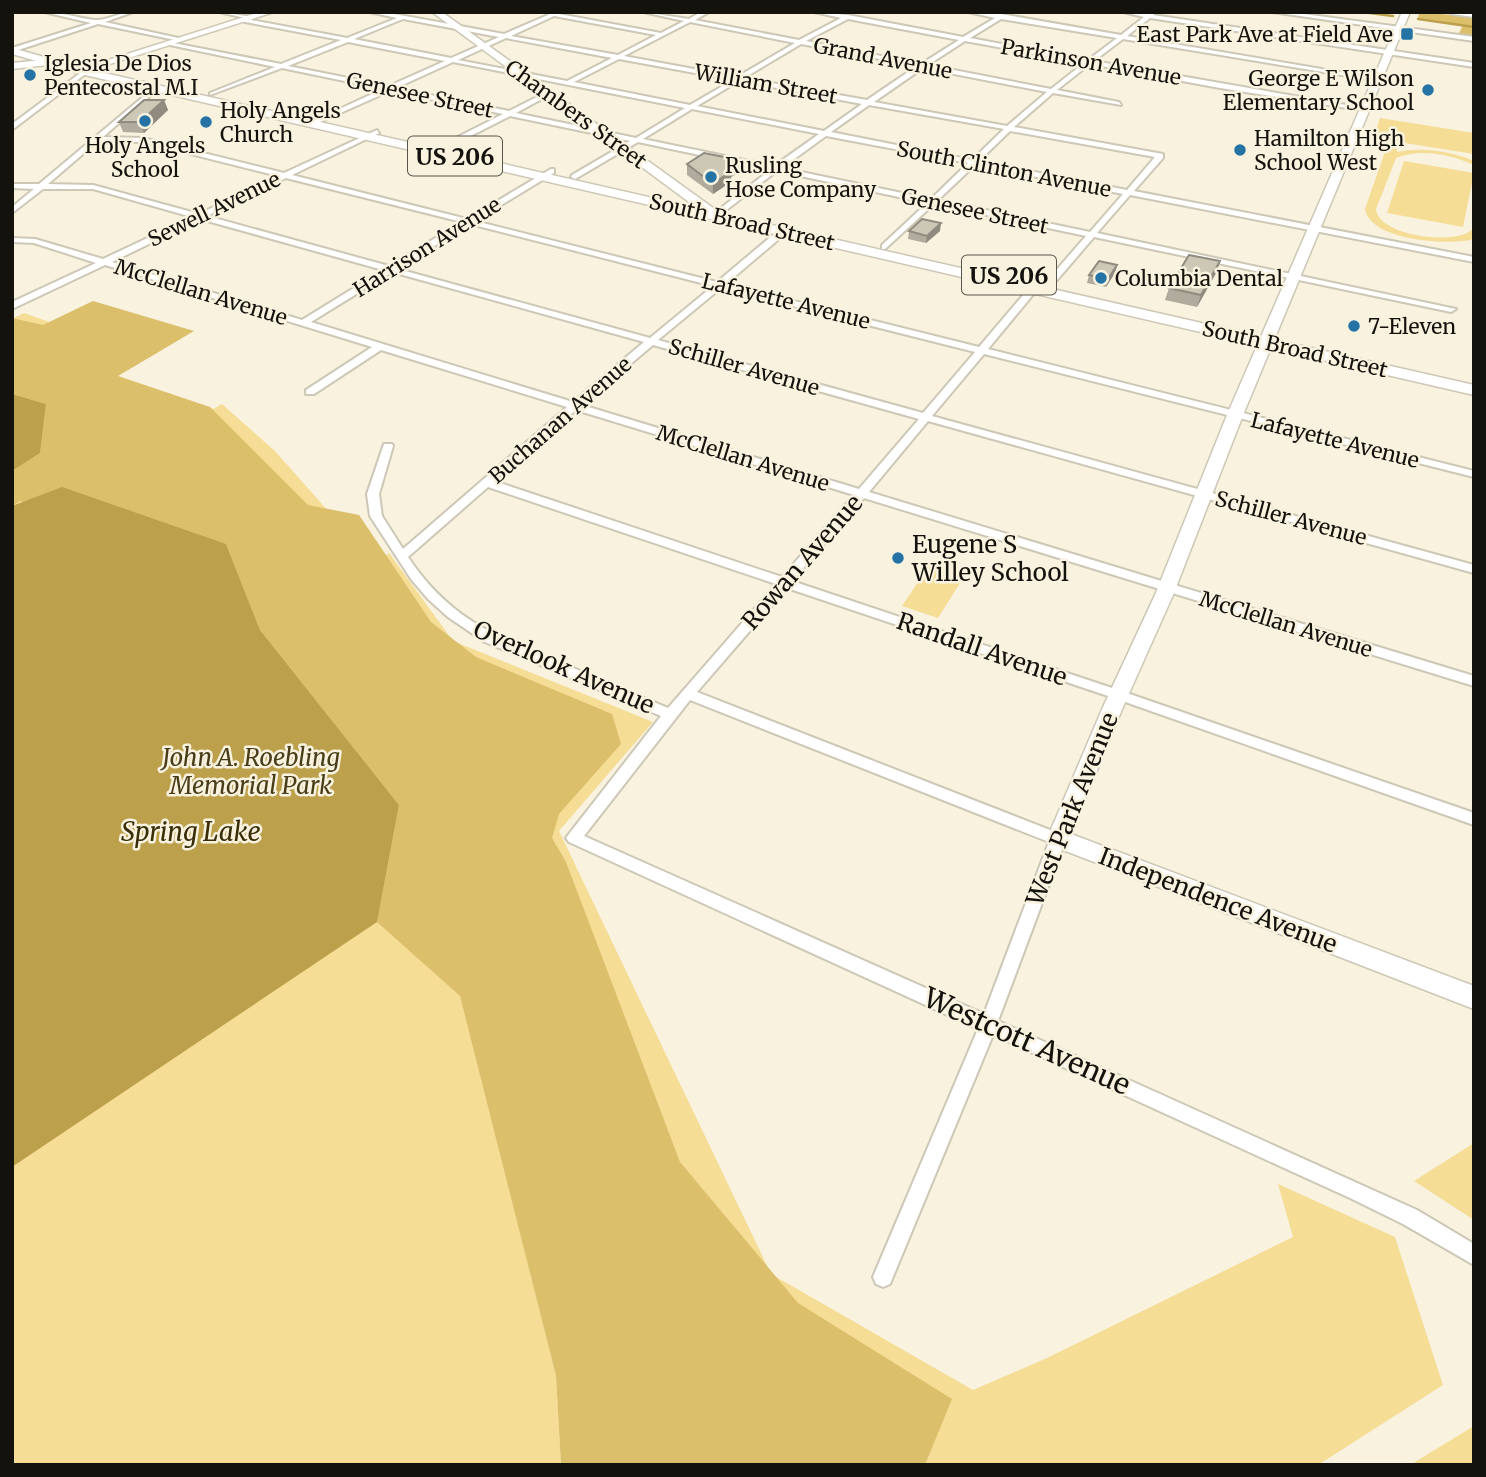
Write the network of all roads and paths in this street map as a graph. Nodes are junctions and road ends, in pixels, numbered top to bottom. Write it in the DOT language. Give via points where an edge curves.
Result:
graph roads {
  1 [pos="47,12"];
  2 [pos="130,12"];
  3 [pos="222,12"];
  4 [pos="270,12"];
  5 [pos="372,12"];
  6 [pos="416,12"];
  7 [pos="436,12"];
  8 [pos="538,12"];
  9 [pos="646,12"];
  10 [pos="706,12"];
  11 [pos="817,12"];
  12 [pos="857,12"];
  13 [pos="971,12"];
  14 [pos="1008,12"];
  15 [pos="1126,12"];
  16 [pos="1275,12"];
  17 [pos="1406,12"];
  18 [pos="1452,12"];
  19 [pos="556,13"];
  20 [pos="1152,14"];
  21 [pos="1474,15"];
  22 [pos="1000,17"];
  23 [pos="403,18"];
  24 [pos="847,18"];
  25 [pos="248,19"];
  26 [pos="688,20"];
  27 [pos="97,23"];
  28 [pos="1193,24"];
  29 [pos="459,28"];
  30 [pos="1399,29"];
  31 [pos="659,34"];
  32 [pos="508,37"];
  33 [pos="1120,38"];
  34 [pos="965,39"];
  35 [pos="1474,39"];
  36 [pos="181,40"];
  37 [pos="345,41"];
  38 [pos="800,42"];
  39 [pos="170,43"];
  40 [pos="485,47"];
  41 [pos="12,50"];
  42 [pos="1190,50"];
  43 [pos="1389,53"];
  44 [pos="618,57"];
  45 [pos="64,61"];
  46 [pos="452,62"];
  47 [pos="1089,62"];
  48 [pos="48,63"];
  49 [pos="12,65"];
  50 [pos="1474,65"];
  51 [pos="282,66"];
  52 [pos="922,66"];
  53 [pos="88,69"];
  54 [pos="525,76"];
  55 [pos="739,79"];
  56 [pos="1378,79"];
  57 [pos="566,84"];
  58 [pos="156,88"];
  59 [pos="390,88"];
  60 [pos="1052,91"];
  61 [pos="548,93"];
  62 [pos="212,94"];
  63 [pos="869,103"];
  64 [pos="1119,104"];
  65 [pos="690,108"];
  66 [pos="1366,108"];
  67 [pos="509,113"];
  68 [pos="317,121"];
  69 [pos="12,128"];
  70 [pos="1009,128"];
  71 [pos="372,134"];
  72 [pos="604,134"];
  73 [pos="827,134"];
  74 [pos="96,139"];
  75 [pos="636,140"];
  76 [pos="445,147"];
  77 [pos="624,148"];
  78 [pos="972,163"];
  79 [pos="775,169"];
  80 [pos="547,174"];
  81 [pos="284,175"];
  82 [pos="575,177"];
  83 [pos="12,186"];
  84 [pos="41,186"];
  85 [pos="1129,193"];
  86 [pos="931,202"];
  87 [pos="704,206"];
  88 [pos="12,211"];
  89 [pos="719,213"];
  90 [pos="200,216"];
  91 [pos="744,219"];
  92 [pos="468,221"];
  93 [pos="1314,229"];
  94 [pos="783,231"];
  95 [pos="1092,235"];
  96 [pos="12,240"];
  97 [pos="885,247"];
  98 [pos="1474,260"];
  99 [pos="104,262"];
  100 [pos="393,270"];
  101 [pos="1294,278"];
  102 [pos="719,284"];
  103 [pos="1049,284"];
  104 [pos="1033,289"];
  105 [pos="12,306"];
  106 [pos="1451,309"];
  107 [pos="303,323"];
  108 [pos="1269,339"];
  109 [pos="652,341"];
  110 [pos="379,347"];
  111 [pos="983,352"];
  112 [pos="1474,380"];
  113 [pos="1474,390"];
  114 [pos="310,392"];
  115 [pos="573,407"];
  116 [pos="1235,415"];
  117 [pos="925,417"];
  118 [pos="388,446"];
  119 [pos="1474,474"];
  120 [pos="488,484"];
  121 [pos="862,493"];
  122 [pos="1203,494"];
  123 [pos="403,555"];
  124 [pos="1474,569"];
  125 [pos="783,582"];
  126 [pos="1167,588"];
  127 [pos="1474,681"];
  128 [pos="689,694"];
  129 [pos="1119,695"];
  130 [pos="670,714"];
  131 [pos="1474,819"];
  132 [pos="574,838"];
  133 [pos="1058,839"];
  134 [pos="1474,998"];
  135 [pos="989,1023"];
  136 [pos="1474,1255"];
  137 [pos="883,1277"];
  1 -- 27 [label="street"];
  2 -- 27 [label="street"];
  3 -- 25 [label="street, South Clinton Avenue"];
  4 -- 25 [label="street"];
  5 -- 23 [label="street, William Street"];
  6 -- 23 [label="street"];
  7 -- 29 [label="street, Chambers Street"];
  8 -- 19 [label="street"];
  9 -- 26 [label="street, Grand Avenue"];
  10 -- 26 [label="street"];
  11 -- 24 [label="street, Parkinson Avenue"];
  12 -- 24 [label="street"];
  13 -- 22 [label="street"];
  14 -- 22 [label="street"];
  15 -- 20 [label="street"];
  16 -- 30 [label="street"];
  17 -- 30 [label="street, West Park Avenue"];
  18 -- 21 [label="street"];
  19 -- 31 [label="street"];
  19 -- 32 [label="street"];
  20 -- 28 [label="street"];
  20 -- 33 [label="street"];
  22 -- 33 [label="street"];
  22 -- 34 [label="street"];
  23 -- 29 [label="street, William Street"];
  23 -- 37 [label="street"];
  24 -- 34 [label="street, Parkinson Avenue"];
  24 -- 38 [label="street"];
  25 -- 36 [label="street"];
  25 -- 37 [label="street, South Clinton Avenue"];
  26 -- 31 [label="street"];
  26 -- 38 [label="street, Grand Avenue"];
  27 -- 36 [label="street"];
  27 -- 41 [label="street"];
  28 -- 42 [label="street"];
  28 -- 43 [label="street"];
  29 -- 32 [label="street, William Street"];
  29 -- 40 [label="street, Chambers Street"];
  30 -- 35 [label="street"];
  30 -- 43 [label="street, West Park Avenue"];
  31 -- 44 [label="street"];
  32 -- 40 [label="street"];
  32 -- 44 [label="street, William Street"];
  33 -- 42 [label="street"];
  33 -- 47 [label="street"];
  34 -- 47 [label="street, Parkinson Avenue"];
  34 -- 52 [label="street"];
  36 -- 39 [label="street"];
  37 -- 46 [label="street, South Clinton Avenue"];
  37 -- 51 [label="street"];
  38 -- 52 [label="street, Grand Avenue"];
  38 -- 55 [label="street"];
  39 -- 51 [label="street, Genesee Street"];
  39 -- 53 [label="street"];
  40 -- 46 [label="street"];
  40 -- 54 [label="street, Chambers Street"];
  41 -- 45 [label="main road, South Broad Street / US 206"];
  41 -- 48 [label="main road, South Broad Street / US 206"];
  42 -- 56 [label="street"];
  43 -- 50 [label="street"];
  43 -- 56 [label="street, West Park Avenue"];
  44 -- 55 [label="street, William Street"];
  44 -- 57 [label="street"];
  45 -- 48 [label="street"];
  45 -- 53 [label="main road, South Broad Street / US 206"];
  46 -- 54 [label="street, South Clinton Avenue"];
  46 -- 59 [label="street"];
  47 -- 60 [label="street"];
  47 -- 66 [label="street, Parkinson Avenue"];
  48 -- 49 [label="street"];
  48 -- 53 [label="main road, South Broad Street / US 206"];
  51 -- 59 [label="street, Genesee Street"];
  51 -- 62 [label="street"];
  52 -- 60 [label="street, Grand Avenue"];
  52 -- 63 [label="street"];
  53 -- 58 [label="main road, South Broad Street / US 206"];
  53 -- 62 [label="main road, South Broad Street / US 206"];
  53 -- 69 [label="street"];
  54 -- 57 [label="street, South Clinton Avenue"];
  54 -- 61 [label="street, Chambers Street"];
  55 -- 63 [label="street, William Street"];
  55 -- 65 [label="street"];
  56 -- 66 [label="street, West Park Avenue"];
  57 -- 65 [label="street, South Clinton Avenue"];
  58 -- 68 [label="main road, South Broad Street / US 206"];
  58 -- 74 [label="street"];
  59 -- 67 [label="street, Genesee Street"];
  59 -- 68 [label="street"];
  60 -- 64 [label="street, Grand Avenue"];
  60 -- 70 [label="street"];
  61 -- 67 [label="street"];
  61 -- 72 [label="street, Chambers Street"];
  62 -- 68 [label="main road, South Broad Street / US 206"];
  63 -- 70 [label="street, William Street"];
  63 -- 73 [label="street"];
  65 -- 73 [label="street, South Clinton Avenue"];
  65 -- 75 [label="street"];
  66 -- 93 [label="street, West Park Avenue"];
  67 -- 72 [label="street, Genesee Street"];
  67 -- 76 [label="street"];
  68 -- 71 [label="main road, South Broad Street / US 206"];
  70 -- 78 [label="street"];
  70 -- 85 [label="street, William Street" via="1160,156"];
  71 -- 76 [label="main road, South Broad Street / US 206"];
  71 -- 80 [label="main road, South Broad Street / US 206"];
  71 -- 81 [label="street, Sewell Avenue"];
  72 -- 75 [label="street, Genesee Street"];
  72 -- 77 [label="street, Chambers Street"];
  73 -- 78 [label="street, South Clinton Avenue"];
  73 -- 79 [label="street"];
  74 -- 81 [label="street, Lafayette Avenue" via="143,140"];
  74 -- 84 [label="street"];
  75 -- 77 [label="street"];
  75 -- 79 [label="street, Genesee Street"];
  76 -- 80 [label="main road, South Broad Street / US 206"];
  77 -- 82 [label="street"];
  77 -- 87 [label="street, Chambers Street"];
  78 -- 85 [label="street, South Clinton Avenue"];
  78 -- 86 [label="street"];
  79 -- 86 [label="street, Genesee Street"];
  79 -- 89 [label="street"];
  80 -- 82 [label="main road, South Broad Street / US 206"];
  80 -- 89 [label="main road, South Broad Street / US 206"];
  80 -- 92 [label="street, Harrison Avenue"];
  81 -- 90 [label="street, Sewell Avenue"];
  81 -- 92 [label="street, Lafayette Avenue"];
  82 -- 87 [label="main road, South Broad Street / US 206"];
  83 -- 84 [label="street, Schiller Avenue"];
  84 -- 88 [label="street"];
  84 -- 90 [label="street, Schiller Avenue" via="93,187"];
  85 -- 93 [label="street, South Clinton Avenue"];
  85 -- 95 [label="street"];
  86 -- 95 [label="street, Genesee Street"];
  86 -- 97 [label="street"];
  87 -- 89 [label="main road, South Broad Street / US 206"];
  89 -- 91 [label="main road, South Broad Street / US 206"];
  90 -- 99 [label="street, Sewell Avenue"];
  90 -- 100 [label="street, Schiller Avenue"];
  91 -- 94 [label="main road, South Broad Street / US 206"];
  91 -- 97 [label="main road, South Broad Street / US 206"];
  92 -- 100 [label="street, Harrison Avenue"];
  92 -- 102 [label="street, Lafayette Avenue"];
  93 -- 98 [label="street, South Clinton Avenue"];
  93 -- 101 [label="street, West Park Avenue"];
  94 -- 102 [label="street, Buchanan Avenue"];
  94 -- 104 [label="main road, South Broad Street / US 206"];
  95 -- 101 [label="street, Genesee Street"];
  95 -- 103 [label="street"];
  96 -- 99 [label="street, McClellan Avenue" via="35,241"];
  97 -- 103 [label="main road, South Broad Street / US 206"];
  99 -- 105 [label="street, Sewell Avenue"];
  99 -- 107 [label="street, McClellan Avenue"];
  100 -- 107 [label="street, Harrison Avenue"];
  100 -- 109 [label="street, Schiller Avenue"];
  101 -- 106 [label="street, Genesee Street"];
  101 -- 108 [label="street, West Park Avenue"];
  102 -- 109 [label="street, Buchanan Avenue"];
  102 -- 111 [label="street, Lafayette Avenue"];
  103 -- 108 [label="main road, South Broad Street / US 206"];
  104 -- 108 [label="main road, South Broad Street / US 206"];
  104 -- 111 [label="street, Rowan Avenue"];
  107 -- 110 [label="street, McClellan Avenue"];
  108 -- 112 [label="main road, South Broad Street / US 206"];
  108 -- 113 [label="main road, South Broad Street / US 206"];
  108 -- 116 [label="street, West Park Avenue"];
  109 -- 115 [label="street, Buchanan Avenue"];
  109 -- 117 [label="street, Schiller Avenue"];
  110 -- 114 [label="street"];
  110 -- 115 [label="street, McClellan Avenue"];
  111 -- 116 [label="street, Lafayette Avenue"];
  111 -- 117 [label="street, Rowan Avenue"];
  115 -- 120 [label="street, Buchanan Avenue"];
  115 -- 121 [label="street, McClellan Avenue"];
  116 -- 119 [label="street, Lafayette Avenue"];
  116 -- 122 [label="street, West Park Avenue"];
  117 -- 121 [label="street, Rowan Avenue"];
  117 -- 122 [label="street, Schiller Avenue"];
  118 -- 123 [label="street, Overlook Avenue" via="373,505 379,522"];
  120 -- 123 [label="street, Buchanan Avenue"];
  120 -- 125 [label="street, Randall Avenue"];
  121 -- 125 [label="street, Rowan Avenue"];
  121 -- 126 [label="street, McClellan Avenue"];
  122 -- 124 [label="street, Schiller Avenue"];
  122 -- 126 [label="street, West Park Avenue"];
  123 -- 130 [label="street, Overlook Avenue" via="432,596 490,639"];
  125 -- 128 [label="street, Rowan Avenue"];
  125 -- 129 [label="street, Randall Avenue"];
  126 -- 127 [label="street, McClellan Avenue"];
  126 -- 129 [label="street, West Park Avenue"];
  128 -- 130 [label="street, Rowan Avenue"];
  128 -- 133 [label="street, Independence Avenue"];
  129 -- 131 [label="street, Randall Avenue"];
  129 -- 133 [label="street, West Park Avenue"];
  130 -- 132 [label="street, Rowan Avenue"];
  132 -- 135 [label="street, Westcott Avenue"];
  133 -- 134 [label="street, Independence Avenue"];
  133 -- 135 [label="street, West Park Avenue"];
  135 -- 136 [label="street, Westcott Avenue" via="1357,1191"];
  135 -- 137 [label="street, West Park Avenue"];
}
